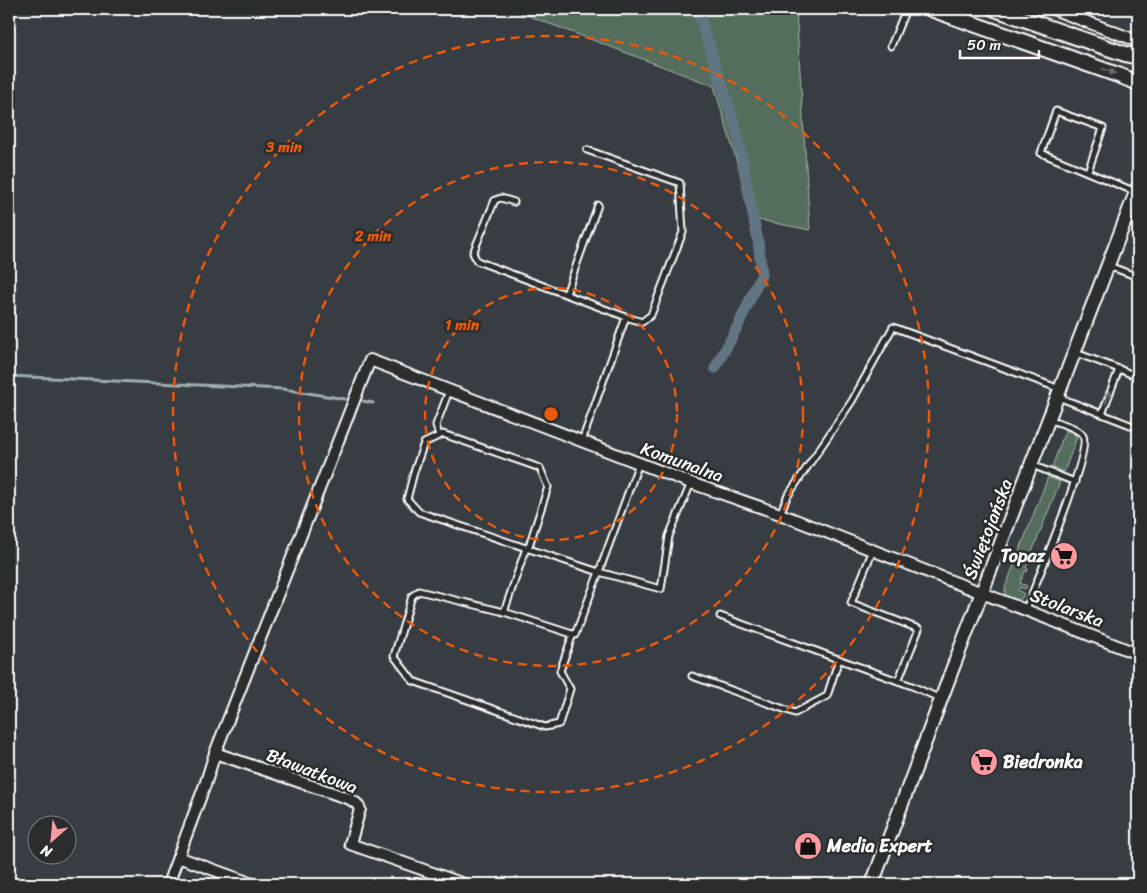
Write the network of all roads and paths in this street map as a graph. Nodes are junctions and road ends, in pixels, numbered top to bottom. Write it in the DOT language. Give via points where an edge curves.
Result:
graph roads {
  1 [pos="906,9"];
  2 [pos="931,9"];
  3 [pos="995,9"];
  4 [pos="1053,9"];
  5 [pos="1135,40"];
  6 [pos="891,46"];
  7 [pos="1138,57"];
  8 [pos="1138,83"];
  9 [pos="588,150"];
  10 [pos="1088,172"];
  11 [pos="1137,190"];
  12 [pos="514,202"];
  13 [pos="598,205"];
  14 [pos="1108,266"];
  15 [pos="1138,277"];
  16 [pos="566,294"];
  17 [pos="626,317"];
  18 [pos="1075,352"];
  19 [pos="1119,369"];
  20 [pos="1138,377"];
  21 [pos="449,390"];
  22 [pos="1059,393"];
  23 [pos="1102,414"];
  24 [pos="1049,420"];
  25 [pos="1138,428"];
  26 [pos="438,436"];
  27 [pos="582,441"];
  28 [pos="639,463"];
  29 [pos="1032,465"];
  30 [pos="1075,482"];
  31 [pos="691,483"];
  32 [pos="780,514"];
  33 [pos="527,548"];
  34 [pos="873,550"];
  35 [pos="598,572"];
  36 [pos="983,592"];
  37 [pos="1026,609"];
  38 [pos="504,612"];
  39 [pos="720,616"];
  40 [pos="573,634"];
  41 [pos="1138,654"];
  42 [pos="839,659"];
  43 [pos="692,676"];
  44 [pos="898,681"];
  45 [pos="941,700"];
  46 [pos="215,753"];
  47 [pos="178,857"];
  48 [pos="168,884"];
  49 [pos="253,884"];
  50 [pos="464,884"];
  51 [pos="872,884"];
  1 -- 6 [label="lane"];
  2 -- 8 [label="main road, one-way"];
  3 -- 7 [label="main road"];
  4 -- 5 [label="street"];
  9 -- 17 [label="lane" via="680,183 683,232 651,315 642,322"];
  10 -- 10 [label="lane" via="1041,153 1056,110 1104,128"];
  10 -- 11 [label="lane"];
  11 -- 14 [label="street, Świętojańska"];
  12 -- 16 [label="lane" via="501,198 495,200 473,253 476,261"];
  13 -- 16 [label="lane"];
  14 -- 15 [label="lane"];
  14 -- 18 [label="street, Świętojańska"];
  16 -- 17 [label="lane"];
  17 -- 27 [label="lane"];
  18 -- 19 [label="lane"];
  18 -- 22 [label="street, Świętojańska"];
  19 -- 20 [label="lane"];
  23 -- 19 [label="lane, one-way"];
  21 -- 26 [label="lane" via="436,425"];
  21 -- 27 [label="street, Komunalna"];
  21 -- 46 [label="street, Komunalna" via="370,360"];
  22 -- 23 [label="lane"];
  22 -- 24 [label="street, Świętojańska"];
  22 -- 32 [label="lane" via="893,326 852,400 787,497"];
  23 -- 25 [label="lane"];
  24 -- 29 [label="street, Świętojańska"];
  24 -- 30 [label="lane" via="1083,434 1086,442"];
  26 -- 33 [label="lane" via="443,434 540,468 548,487"];
  26 -- 33 [label="lane" via="424,443 408,499 419,512"];
  27 -- 28 [label="street, Komunalna"];
  28 -- 31 [label="street, Komunalna"];
  28 -- 35 [label="lane"];
  29 -- 30 [label="lane"];
  29 -- 36 [label="street, Świętojańska"];
  30 -- 37 [label="lane"];
  31 -- 32 [label="street, Komunalna"];
  31 -- 35 [label="lane" via="669,536 661,590"];
  32 -- 34 [label="street, Komunalna"];
  33 -- 35 [label="lane"];
  33 -- 38 [label="lane"];
  34 -- 36 [label="street, Komunalna"];
  34 -- 44 [label="lane" via="851,603 919,629"];
  35 -- 40 [label="lane"];
  36 -- 37 [label="street, Stolarska"];
  36 -- 45 [label="street, Świętojańska"];
  37 -- 41 [label="street, Stolarska"];
  38 -- 40 [label="lane"];
  38 -- 40 [label="lane" via="419,591 412,596 394,656 413,680 545,727 558,724 570,689 560,671"];
  39 -- 42 [label="lane"];
  42 -- 43 [label="lane" via="827,696 795,713"];
  42 -- 44 [label="lane"];
  44 -- 45 [label="lane"];
  45 -- 51 [label="street, Świętojańska"];
  46 -- 47 [label="street"];
  46 -- 50 [label="street, Bławatkowa" via="350,799 360,809 350,844"];
  47 -- 48 [label="street"];
  47 -- 49 [label="street"];
}
